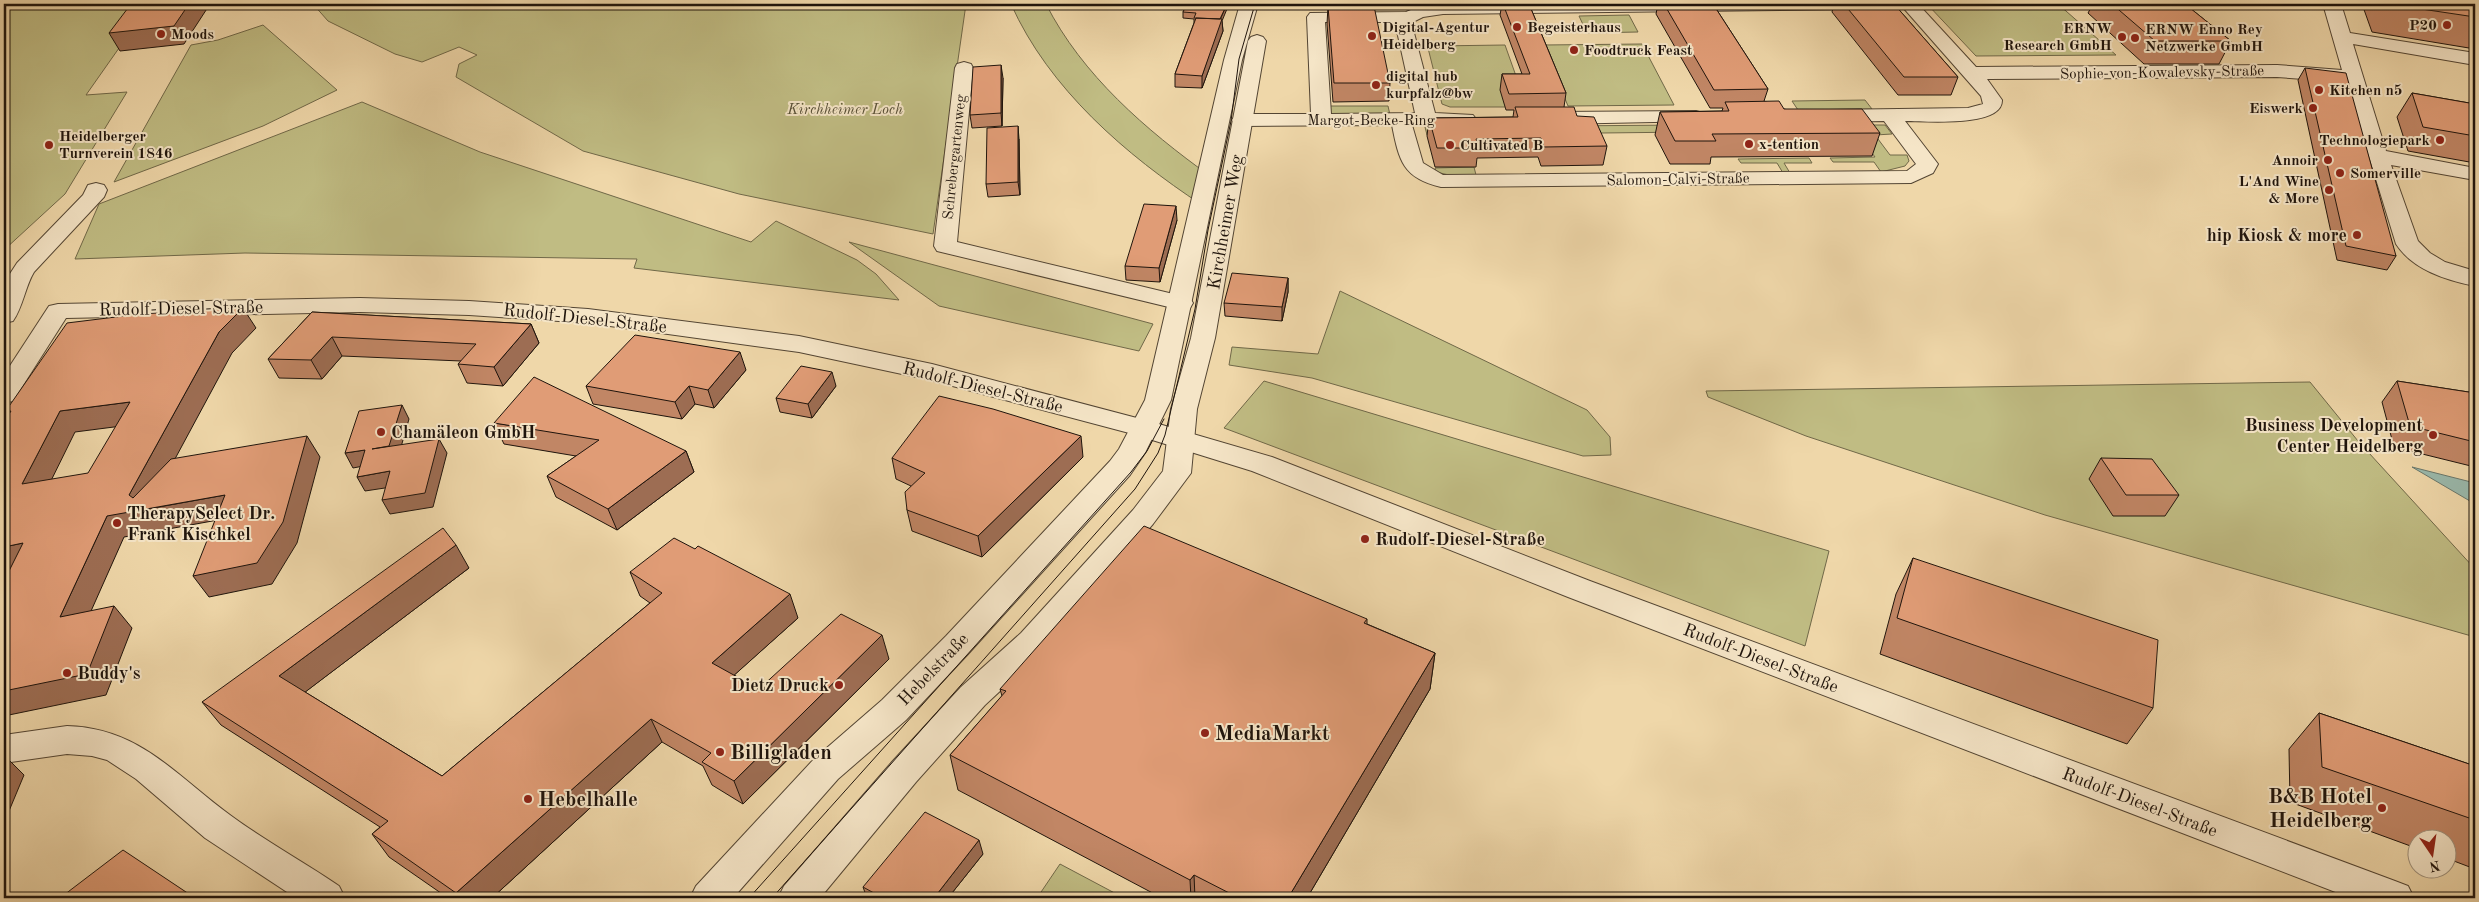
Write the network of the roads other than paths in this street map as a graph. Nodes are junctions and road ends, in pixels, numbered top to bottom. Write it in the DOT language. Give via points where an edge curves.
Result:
graph roads {
  1 [pos="1896,4"];
  2 [pos="1909,4"];
  3 [pos="2332,4"];
  4 [pos="1256,12"];
  5 [pos="1409,17"];
  6 [pos="2341,37"];
  7 [pos="2475,59"];
  8 [pos="964,68"];
  9 [pos="1972,74"];
  10 [pos="2353,77"];
  11 [pos="1890,115"];
  12 [pos="1813,116"];
  13 [pos="1710,117"];
  14 [pos="1487,119"];
  15 [pos="1534,119"];
  16 [pos="1242,120"];
  17 [pos="1400,120"];
  18 [pos="1427,120"];
  19 [pos="1321,121"];
  20 [pos="2377,156"];
  21 [pos="2475,174"];
  22 [pos="96,190"];
  23 [pos="2475,279"];
  24 [pos="1181,303"];
  25 [pos="4,316"];
  26 [pos="4,395"];
  27 [pos="1142,428"];
  28 [pos="1182,441"];
  29 [pos="4,749"];
  30 [pos="326,898"];
  31 [pos="708,898"];
  32 [pos="796,898"];
  33 [pos="2395,898"];
  1 -- 5 [label="street" via="1443,9 1418,12"];
  2 -- 9 [label="street"];
  3 -- 6 [label="street"];
  4 -- 16 [label="street, Kirchheimer Weg"];
  4 -- 24 [label="street, Kirchheimer Weg" via="1233,60"];
  5 -- 18 [label="street" via="1404,20 1404,29"];
  5 -- 19 [label="street" via="1316,17"];
  6 -- 7 [label="street"];
  6 -- 10 [label="street"];
  8 -- 24 [label="street, Schrebergartenweg" via="944,246"];
  9 -- 10 [label="street, Sophie-von-Kowalevsky-Straße" via="2278,71"];
  9 -- 11 [label="street" via="1994,100 1989,110 1968,114"];
  10 -- 20 [label="street"];
  11 -- 12 [label="street"];
  11 -- 17 [label="street, Salomon-Calvi-Straße" via="1927,164 1926,169 1911,177 1441,181 1416,170"];
  13 -- 15 [label="street"];
  14 -- 18 [label="street, Margot-Becke-Ring"];
  16 -- 19 [label="street, Margot-Becke-Ring"];
  16 -- 28 [label="street, Kirchheimer Weg" via="1203,338 1184,409"];
  17 -- 18 [label="street, Margot-Becke-Ring"];
  17 -- 19 [label="street, Margot-Becke-Ring"];
  20 -- 21 [label="street"];
  20 -- 23 [label="street" via="2407,244 2438,267"];
  22 -- 25 [label="street" via="25,268 15,284"];
  24 -- 27 [label="street, Kirchheimer Weg" via="1158,400"];
  26 -- 27 [label="street, Rudolf-Diesel-Straße" via="58,311 360,305 469,308 588,316 809,346 932,372"];
  27 -- 28 [label="street, Rudolf-Diesel-Straße"];
  27 -- 31 [label="street, Hebelstraße" via="1120,468 957,645 894,710 826,768"];
  28 -- 32 [label="street" via="1177,473 1143,517 1032,642 973,696"];
  28 -- 33 [label="street, Rudolf-Diesel-Straße" via="1262,464 1579,589"];
  29 -- 30 [label="street" via="50,739 107,745 134,759 218,827"];
}
